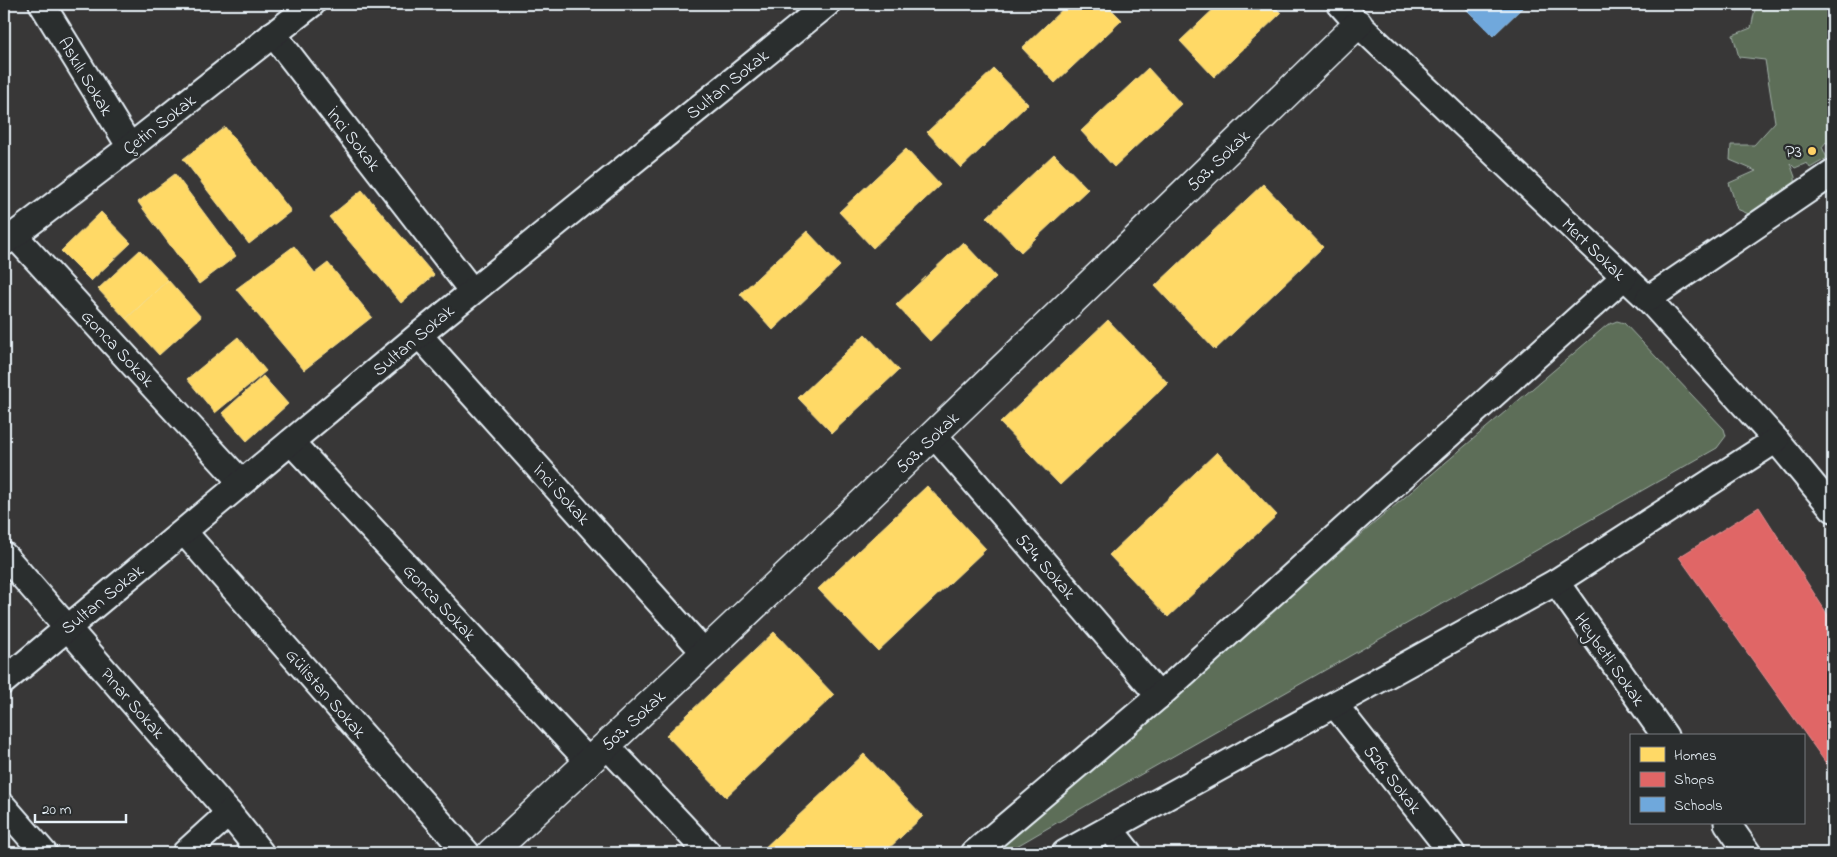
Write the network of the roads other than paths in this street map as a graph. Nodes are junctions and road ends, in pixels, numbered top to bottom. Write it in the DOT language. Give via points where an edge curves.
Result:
graph roads {
  1 [pos="42,4"];
  2 [pos="312,4"];
  3 [pos="827,4"];
  4 [pos="1340,4"];
  5 [pos="1358,24"];
  6 [pos="273,34"];
  7 [pos="130,147"];
  8 [pos="1833,173"];
  9 [pos="9,239"];
  10 [pos="1624,277"];
  11 [pos="472,291"];
  12 [pos="1648,299"];
  13 [pos="419,335"];
  14 [pos="934,435"];
  15 [pos="1776,440"];
  16 [pos="291,442"];
  17 [pos="241,482"];
  18 [pos="1833,509"];
  19 [pos="184,532"];
  20 [pos="4,555"];
  21 [pos="1556,582"];
  22 [pos="68,628"];
  23 [pos="705,652"];
  24 [pos="4,681"];
  25 [pos="1158,696"];
  26 [pos="1335,705"];
  27 [pos="1664,734"];
  28 [pos="598,754"];
  29 [pos="4,807"];
  30 [pos="229,813"];
  31 [pos="1728,824"];
  32 [pos="1110,829"];
  33 [pos="44,853"];
  34 [pos="185,853"];
  35 [pos="261,853"];
  36 [pos="467,853"];
  37 [pos="491,853"];
  38 [pos="708,853"];
  39 [pos="974,853"];
  40 [pos="1065,853"];
  41 [pos="1129,853"];
  42 [pos="1452,853"];
  43 [pos="1748,853"];
  1 -- 7 [label="street, Askılı Sokak"];
  2 -- 6 [label="street, Çetin Sokak"];
  3 -- 11 [label="street, Sultan Sokak"];
  4 -- 5 [label="street, Mert Sokak"];
  5 -- 10 [label="street, Mert Sokak"];
  5 -- 14 [label="street, 503. Sokak"];
  6 -- 7 [label="street, Çetin Sokak"];
  6 -- 11 [label="street, İnci Sokak"];
  7 -- 9 [label="street, Çetin Sokak"];
  8 -- 12 [label="street"];
  9 -- 17 [label="street, Gonca Sokak"];
  10 -- 12 [label="street, Mert Sokak"];
  10 -- 25 [label="street"];
  11 -- 13 [label="street, Sultan Sokak"];
  12 -- 15 [label="street, Mert Sokak"];
  13 -- 16 [label="street, Sultan Sokak"];
  13 -- 23 [label="street, İnci Sokak"];
  14 -- 23 [label="street, 503. Sokak"];
  14 -- 25 [label="street, 524. Sokak"];
  15 -- 18 [label="street, Mert Sokak"];
  15 -- 21 [label="street"];
  16 -- 17 [label="street, Sultan Sokak"];
  16 -- 28 [label="street, Gonca Sokak"];
  17 -- 19 [label="street, Sultan Sokak"];
  19 -- 22 [label="street, Sultan Sokak"];
  19 -- 36 [label="street, Gülistan Sokak"];
  20 -- 22 [label="street, Pınar Sokak"];
  21 -- 26 [label="street"];
  21 -- 27 [label="street, Heybetli Sokak"];
  22 -- 24 [label="street, Sultan Sokak"];
  22 -- 30 [label="street, Pınar Sokak"];
  23 -- 28 [label="street, 503. Sokak"];
  25 -- 39 [label="street"];
  26 -- 32 [label="street"];
  26 -- 42 [label="street, 526. Sokak"];
  28 -- 37 [label="street, 503. Sokak"];
  28 -- 38 [label="street, Gonca Sokak"];
  29 -- 33 [label="street"];
  30 -- 34 [label="street"];
  30 -- 35 [label="street, Pınar Sokak"];
  31 -- 43 [label="street"];
  32 -- 40 [label="street"];
  32 -- 41 [label="street"];
}
